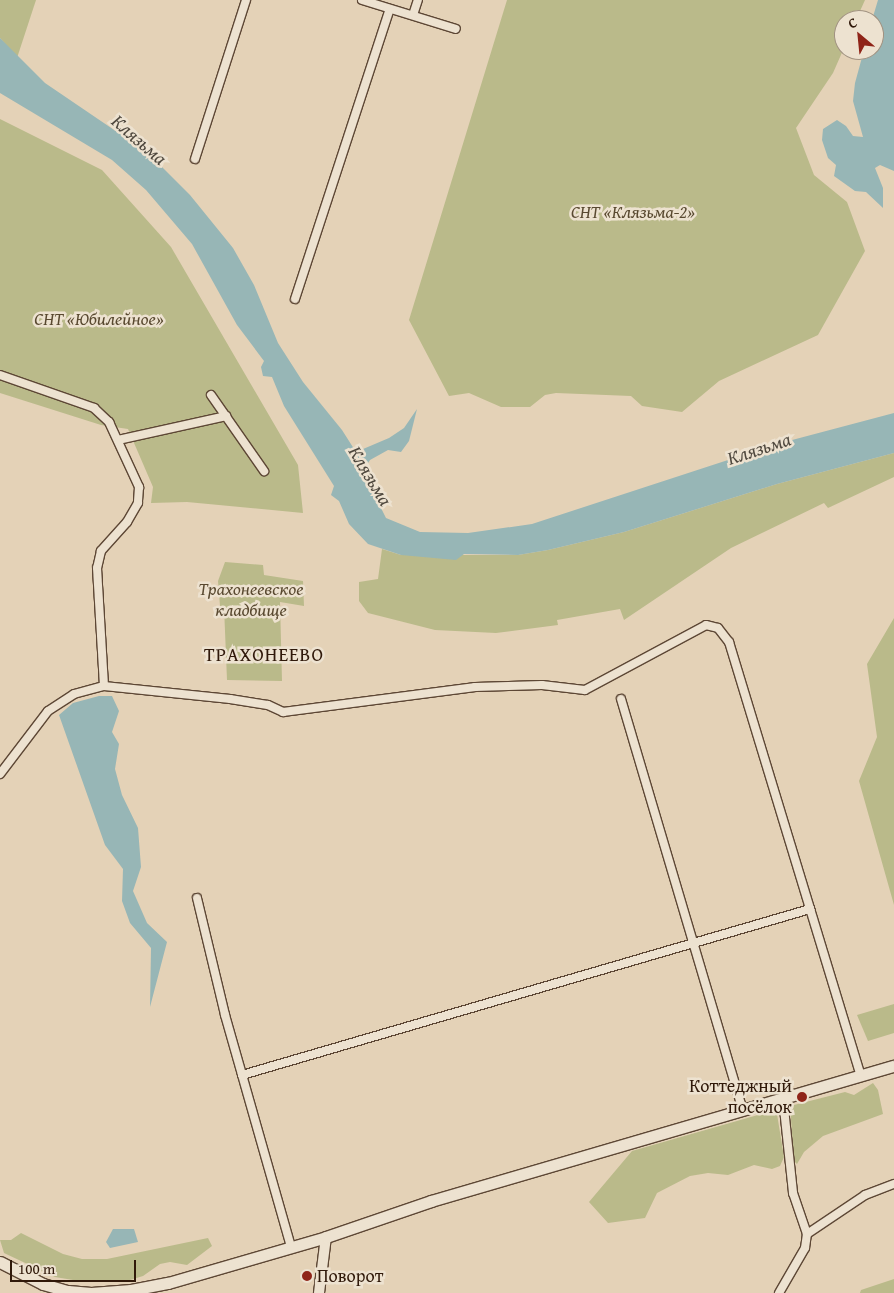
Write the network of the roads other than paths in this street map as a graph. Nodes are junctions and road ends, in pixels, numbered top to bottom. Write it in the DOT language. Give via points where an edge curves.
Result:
graph roads {
  1 [pos="246,0"];
  2 [pos="362,0"];
  3 [pos="418,0"];
  4 [pos="390,9"];
  5 [pos="413,15"];
  6 [pos="456,29"];
  7 [pos="195,159"];
  8 [pos="295,299"];
  9 [pos="0,375"];
  10 [pos="211,395"];
  11 [pos="226,416"];
  12 [pos="118,440"];
  13 [pos="264,471"];
  14 [pos="104,686"];
  15 [pos="621,699"];
  16 [pos="0,774"];
  17 [pos="197,898"];
  18 [pos="810,909"];
  19 [pos="693,944"];
  20 [pos="894,1066"];
  21 [pos="242,1075"];
  22 [pos="861,1076"];
  23 [pos="783,1099"];
  24 [pos="743,1111"];
  25 [pos="894,1184"];
  26 [pos="807,1234"];
  27 [pos="326,1237"];
  28 [pos="291,1247"];
  29 [pos="0,1262"];
  30 [pos="319,1293"];
  31 [pos="779,1293"];
  1 -- 7 [label="street"];
  2 -- 4 [label="street"];
  3 -- 5 [label="street"];
  4 -- 5 [label="street"];
  4 -- 8 [label="street"];
  5 -- 6 [label="street"];
  9 -- 12 [label="street" via="94,408 109,422"];
  10 -- 11 [label="street"];
  11 -- 12 [label="street"];
  11 -- 13 [label="street"];
  12 -- 14 [label="street" via="139,487 138,503 127,522 101,551 97,568"];
  14 -- 16 [label="street" via="74,694 48,711"];
  14 -- 18 [label="street" via="230,699 268,705 283,712 475,687 542,685 585,690 706,625 718,628 729,642"];
  15 -- 19 [label="street"];
  17 -- 21 [label="street"];
  18 -- 19 [label="street"];
  18 -- 22 [label="street"];
  19 -- 21 [label="street"];
  19 -- 24 [label="street"];
  20 -- 22 [label="main road"];
  21 -- 28 [label="street"];
  22 -- 23 [label="main road"];
  23 -- 24 [label="main road"];
  23 -- 26 [label="street" via="793,1193"];
  24 -- 27 [label="main road" via="431,1201"];
  25 -- 26 [label="street" via="865,1195"];
  26 -- 31 [label="street" via="805,1248"];
  27 -- 28 [label="main road"];
  27 -- 30 [label="street"];
  28 -- 29 [label="main road" via="168,1283 91,1293 43,1284"];
}
